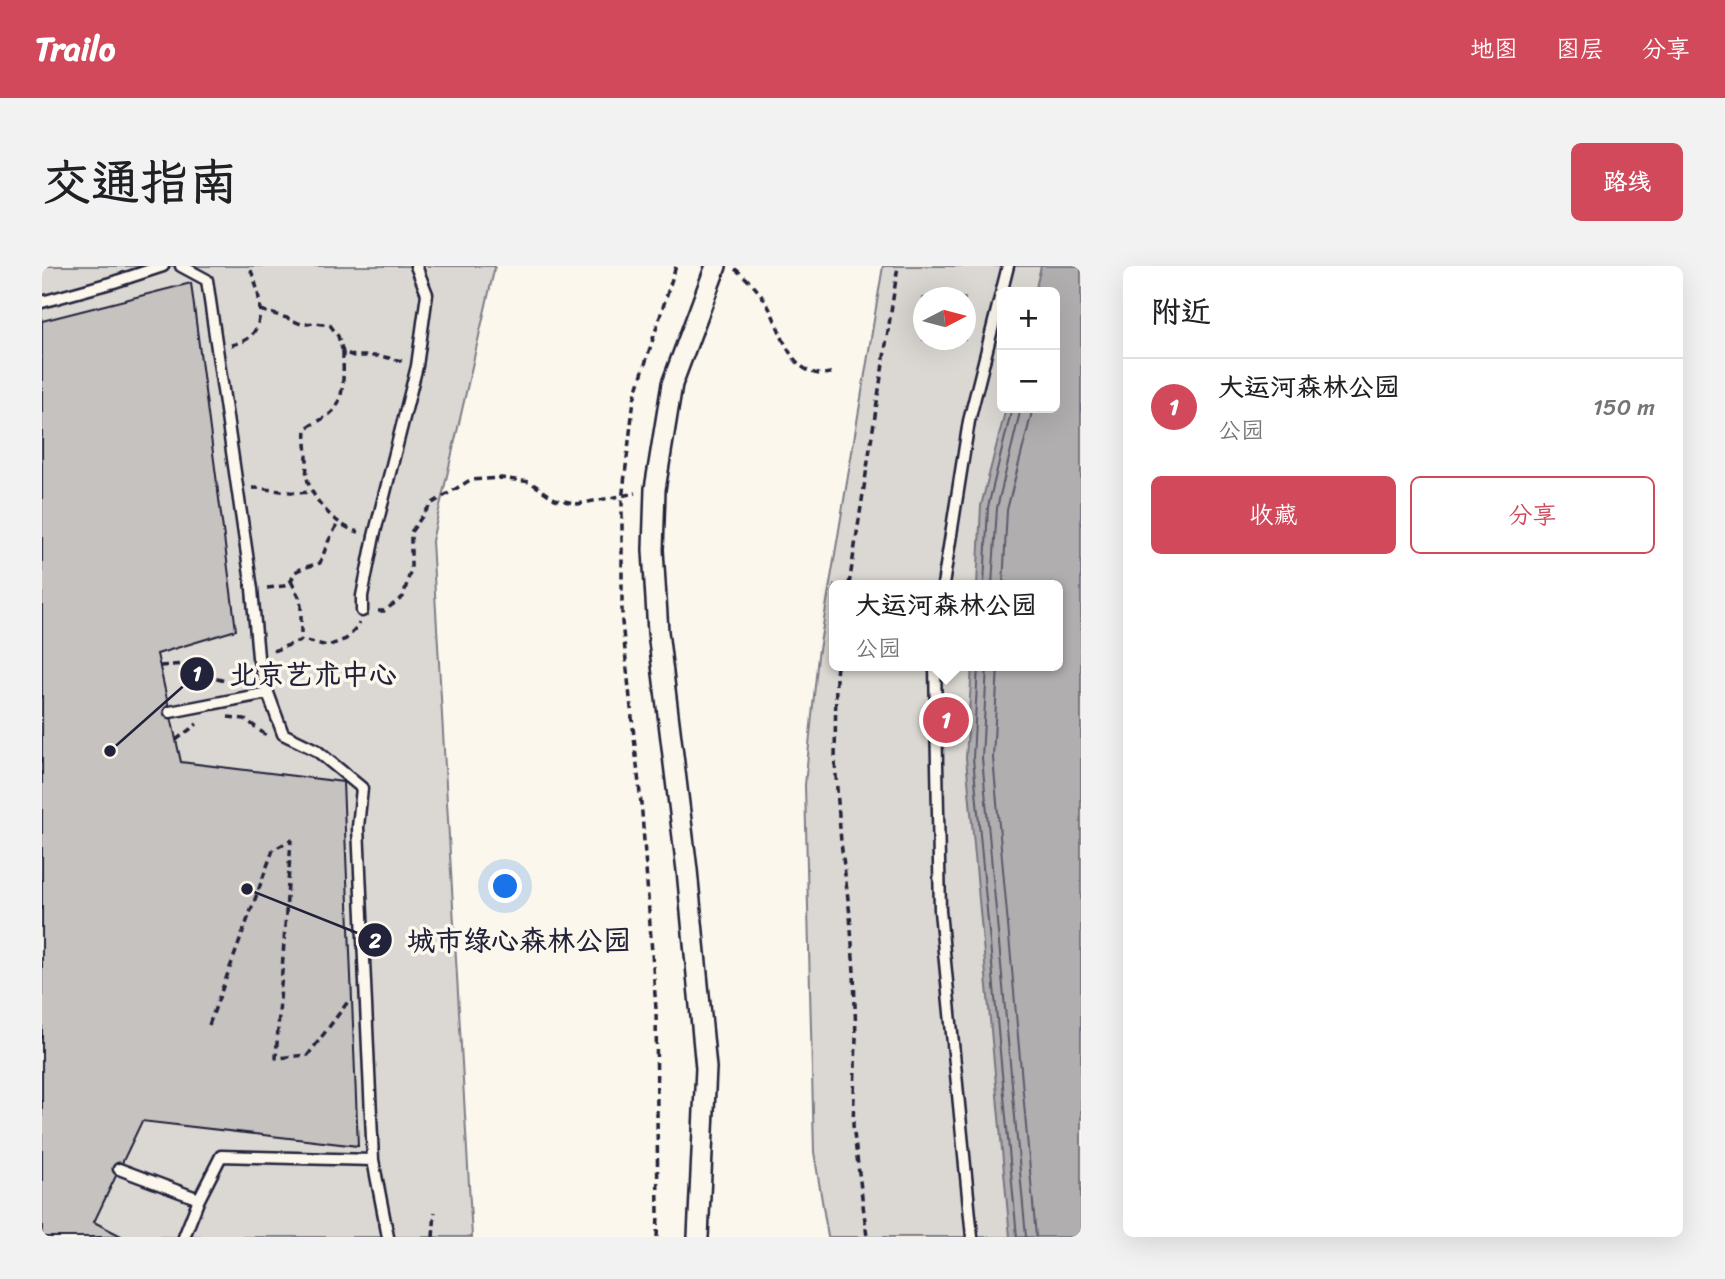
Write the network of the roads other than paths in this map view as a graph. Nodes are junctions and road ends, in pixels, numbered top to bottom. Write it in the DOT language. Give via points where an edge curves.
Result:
graph roads {
  1 [pos="163,266"];
  2 [pos="181,266"];
  3 [pos="416,266"];
  4 [pos="716,266"];
  5 [pos="1008,266"];
  6 [pos="42,302"];
  7 [pos="944,580"];
  8 [pos="362,611"];
  9 [pos="935,671"];
  10 [pos="268,693"];
  11 [pos="170,712"];
  12 [pos="373,1160"];
  13 [pos="120,1169"];
  14 [pos="199,1199"];
  15 [pos="184,1237"];
  16 [pos="388,1237"];
  17 [pos="698,1237"];
  18 [pos="972,1237"];
  1 -- 6 [label="lane"];
  2 -- 10 [label="lane" via="207,280 258,657"];
  3 -- 8 [label="lane" via="426,294 417,366 374,537"];
  4 -- 17 [label="street" via="672,384 655,489 653,550 706,1068"];
  5 -- 7 [label="lane" via="968,421"];
  9 -- 18 [label="lane" via="940,911"];
  10 -- 11 [label="lane"];
  10 -- 12 [label="lane" via="283,734 316,750 362,788 358,827"];
  12 -- 14 [label="lane" via="221,1156"];
  12 -- 16 [label="lane"];
  13 -- 14 [label="lane"];
  14 -- 15 [label="lane"];
}
